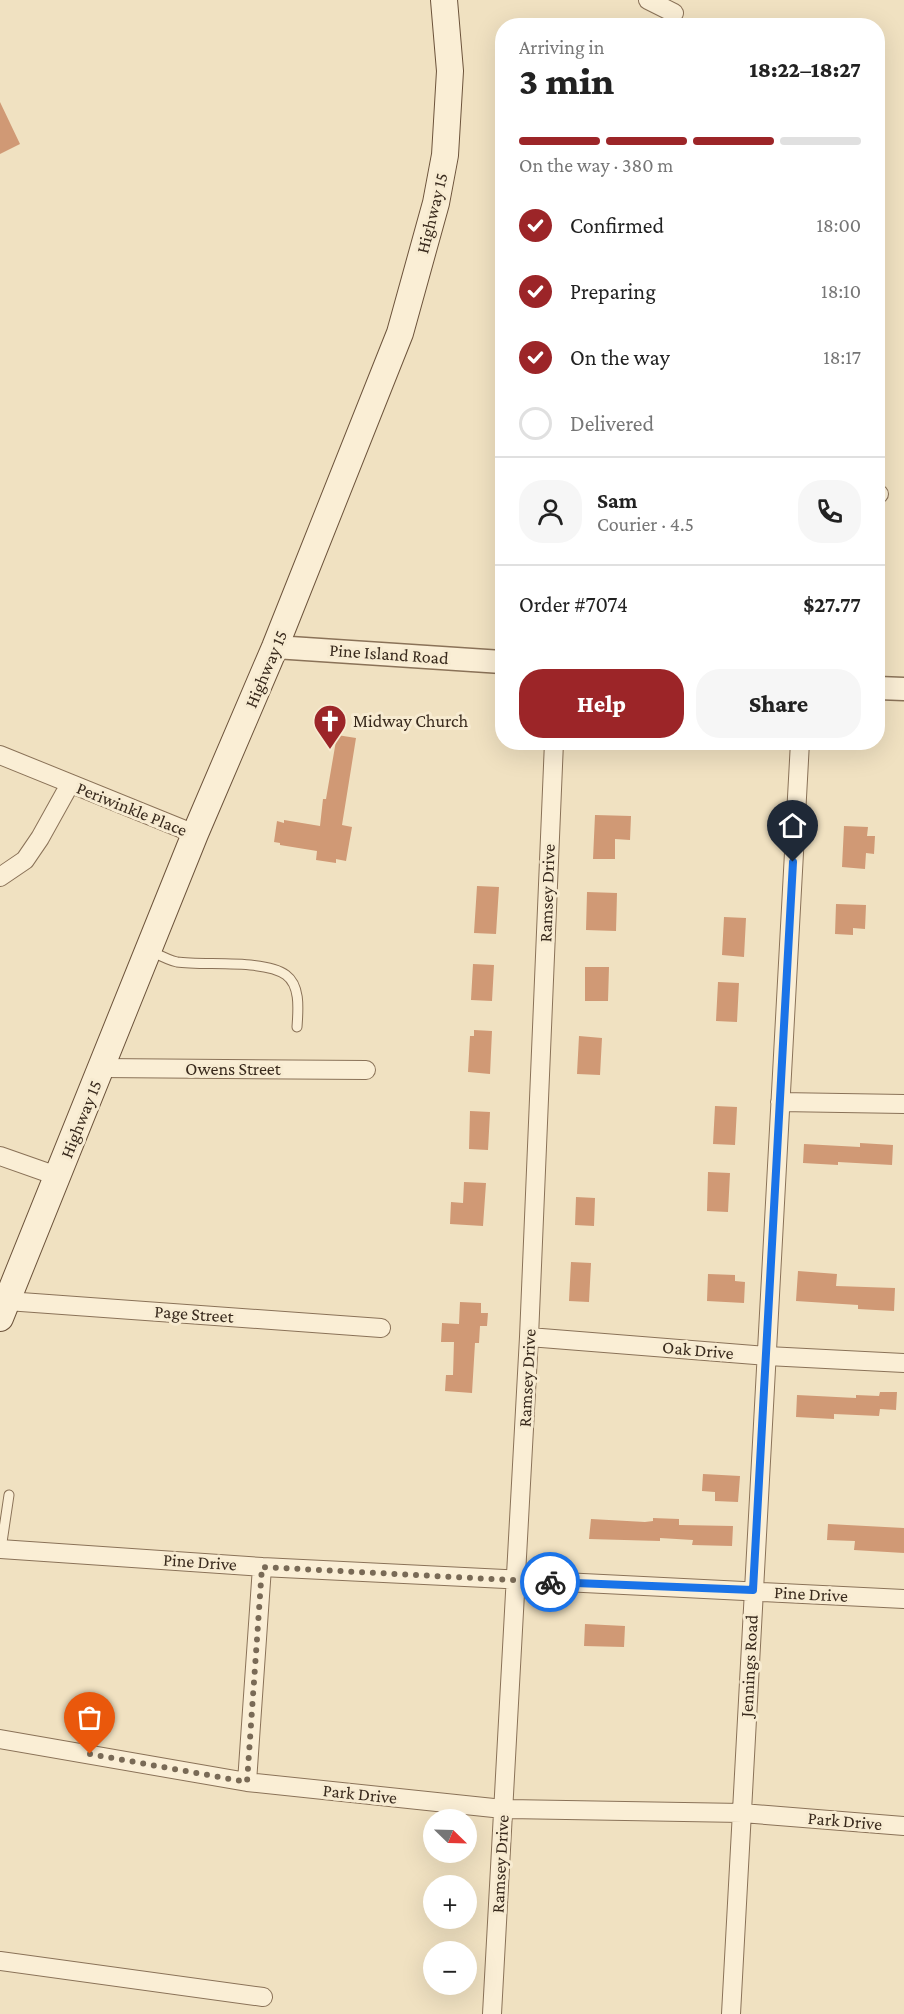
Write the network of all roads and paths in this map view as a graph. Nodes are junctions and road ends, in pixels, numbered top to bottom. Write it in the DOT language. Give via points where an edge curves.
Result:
graph roads {
  1 [pos="444,0"];
  2 [pos="648,0"];
  3 [pos="674,13"];
  4 [pos="275,647"];
  5 [pos="495,662"];
  6 [pos="885,689"];
  7 [pos="904,690"];
  8 [pos="554,750"];
  9 [pos="800,750"];
  10 [pos="0,756"];
  11 [pos="69,784"];
  12 [pos="195,834"];
  13 [pos="0,877"];
  14 [pos="149,950"];
  15 [pos="297,1027"];
  16 [pos="101,1068"];
  17 [pos="366,1071"];
  18 [pos="780,1102"];
  19 [pos="904,1104"];
  20 [pos="0,1156"];
  21 [pos="57,1176"];
  22 [pos="4,1310"];
  23 [pos="381,1328"];
  24 [pos="529,1337"];
  25 [pos="767,1356"];
  26 [pos="904,1363"];
  27 [pos="9,1495"];
  28 [pos="1,1549"];
  29 [pos="262,1567"];
  30 [pos="516,1581"];
  31 [pos="753,1590"];
  32 [pos="904,1599"];
  33 [pos="0,1739"];
  34 [pos="247,1782"];
  35 [pos="503,1809"];
  36 [pos="742,1813"];
  37 [pos="904,1826"];
  38 [pos="0,1961"];
  39 [pos="263,1997"];
  40 [pos="492,2014"];
  41 [pos="731,2014"];
  1 -- 4 [label="main road, Highway 15" via="450,71 445,155 436,203 400,333"];
  2 -- 3 [label="street"];
  4 -- 5 [label="street, Pine Island Road"];
  4 -- 12 [label="main road, Highway 15"];
  6 -- 7 [label="street"];
  8 -- 24 [label="street, Ramsey Drive"];
  9 -- 18 [label="street, Jennings Road"];
  10 -- 11 [label="street, Periwinkle Place"];
  11 -- 12 [label="street, Periwinkle Place"];
  11 -- 13 [label="street, Periwinkle Place" via="25,860"];
  12 -- 14 [label="main road, Highway 15"];
  14 -- 15 [label="lane" via="175,962 268,967 288,975 298,1004"];
  14 -- 16 [label="main road, Highway 15"];
  16 -- 17 [label="street, Owens Street"];
  16 -- 21 [label="main road, Highway 15"];
  18 -- 19 [label="street"];
  18 -- 25 [label="street, Jennings Road"];
  20 -- 21 [label="street"];
  21 -- 22 [label="main road, Highway 15"];
  22 -- 23 [label="street, Page Street"];
  24 -- 25 [label="street, Oak Drive"];
  24 -- 30 [label="street, Ramsey Drive"];
  25 -- 26 [label="street, Oak Drive"];
  25 -- 31 [label="street, Jennings Road"];
  27 -- 28 [label="lane"];
  28 -- 29 [label="street, Pine Drive"];
  29 -- 30 [label="street, Pine Drive"];
  29 -- 34 [label="street"];
  30 -- 31 [label="street, Pine Drive"];
  30 -- 35 [label="street, Ramsey Drive"];
  31 -- 32 [label="street, Pine Drive"];
  31 -- 36 [label="street, Jennings Road"];
  33 -- 34 [label="street, Park Drive"];
  34 -- 35 [label="street, Park Drive"];
  35 -- 36 [label="street, Park Drive"];
  35 -- 40 [label="street, Ramsey Drive"];
  36 -- 37 [label="street, Park Drive"];
  36 -- 41 [label="street, Jennings Road"];
  38 -- 39 [label="street"];
}
